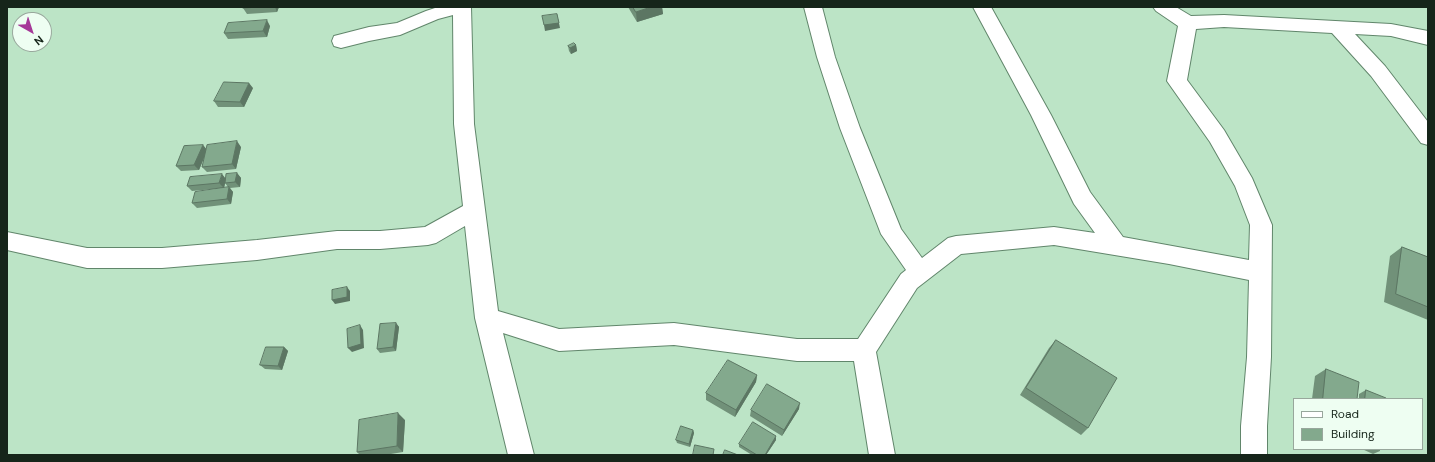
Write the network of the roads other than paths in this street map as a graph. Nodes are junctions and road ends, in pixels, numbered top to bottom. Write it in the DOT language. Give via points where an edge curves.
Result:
graph roads {
  1 [pos="461,7"];
  2 [pos="813,7"];
  3 [pos="982,7"];
  4 [pos="1162,7"];
  5 [pos="1286,7"];
  6 [pos="1188,23"];
  7 [pos="1294,24"];
  8 [pos="1337,27"];
  9 [pos="1428,38"];
  10 [pos="341,41"];
  11 [pos="1428,136"];
  12 [pos="474,210"];
  13 [pos="7,241"];
  14 [pos="1117,246"];
  15 [pos="920,272"];
  16 [pos="1260,272"];
  17 [pos="487,318"];
  18 [pos="864,350"];
  19 [pos="521,455"];
  20 [pos="882,455"];
  21 [pos="1254,455"];
  1 -- 10 [label="street" via="432,15 400,29"];
  1 -- 12 [label="street" via="464,124"];
  2 -- 15 [label="street" via="826,58 850,128 892,234"];
  3 -- 14 [label="street" via="1041,115 1082,198"];
  4 -- 6 [label="street"];
  5 -- 7 [label="street"];
  6 -- 7 [label="street" via="1224,21"];
  6 -- 16 [label="street" via="1177,81 1217,136 1245,184 1261,225"];
  7 -- 8 [label="street"];
  8 -- 9 [label="street" via="1391,30"];
  8 -- 11 [label="street" via="1378,71"];
  12 -- 13 [label="street" via="428,236 337,240 162,258 87,258"];
  12 -- 17 [label="street"];
  14 -- 15 [label="street" via="1054,236 956,246"];
  14 -- 16 [label="street"];
  15 -- 18 [label="street" via="910,280"];
  16 -- 21 [label="street"];
  17 -- 18 [label="street" via="559,340 674,334 797,350"];
  17 -- 19 [label="street"];
  18 -- 20 [label="street"];
}
